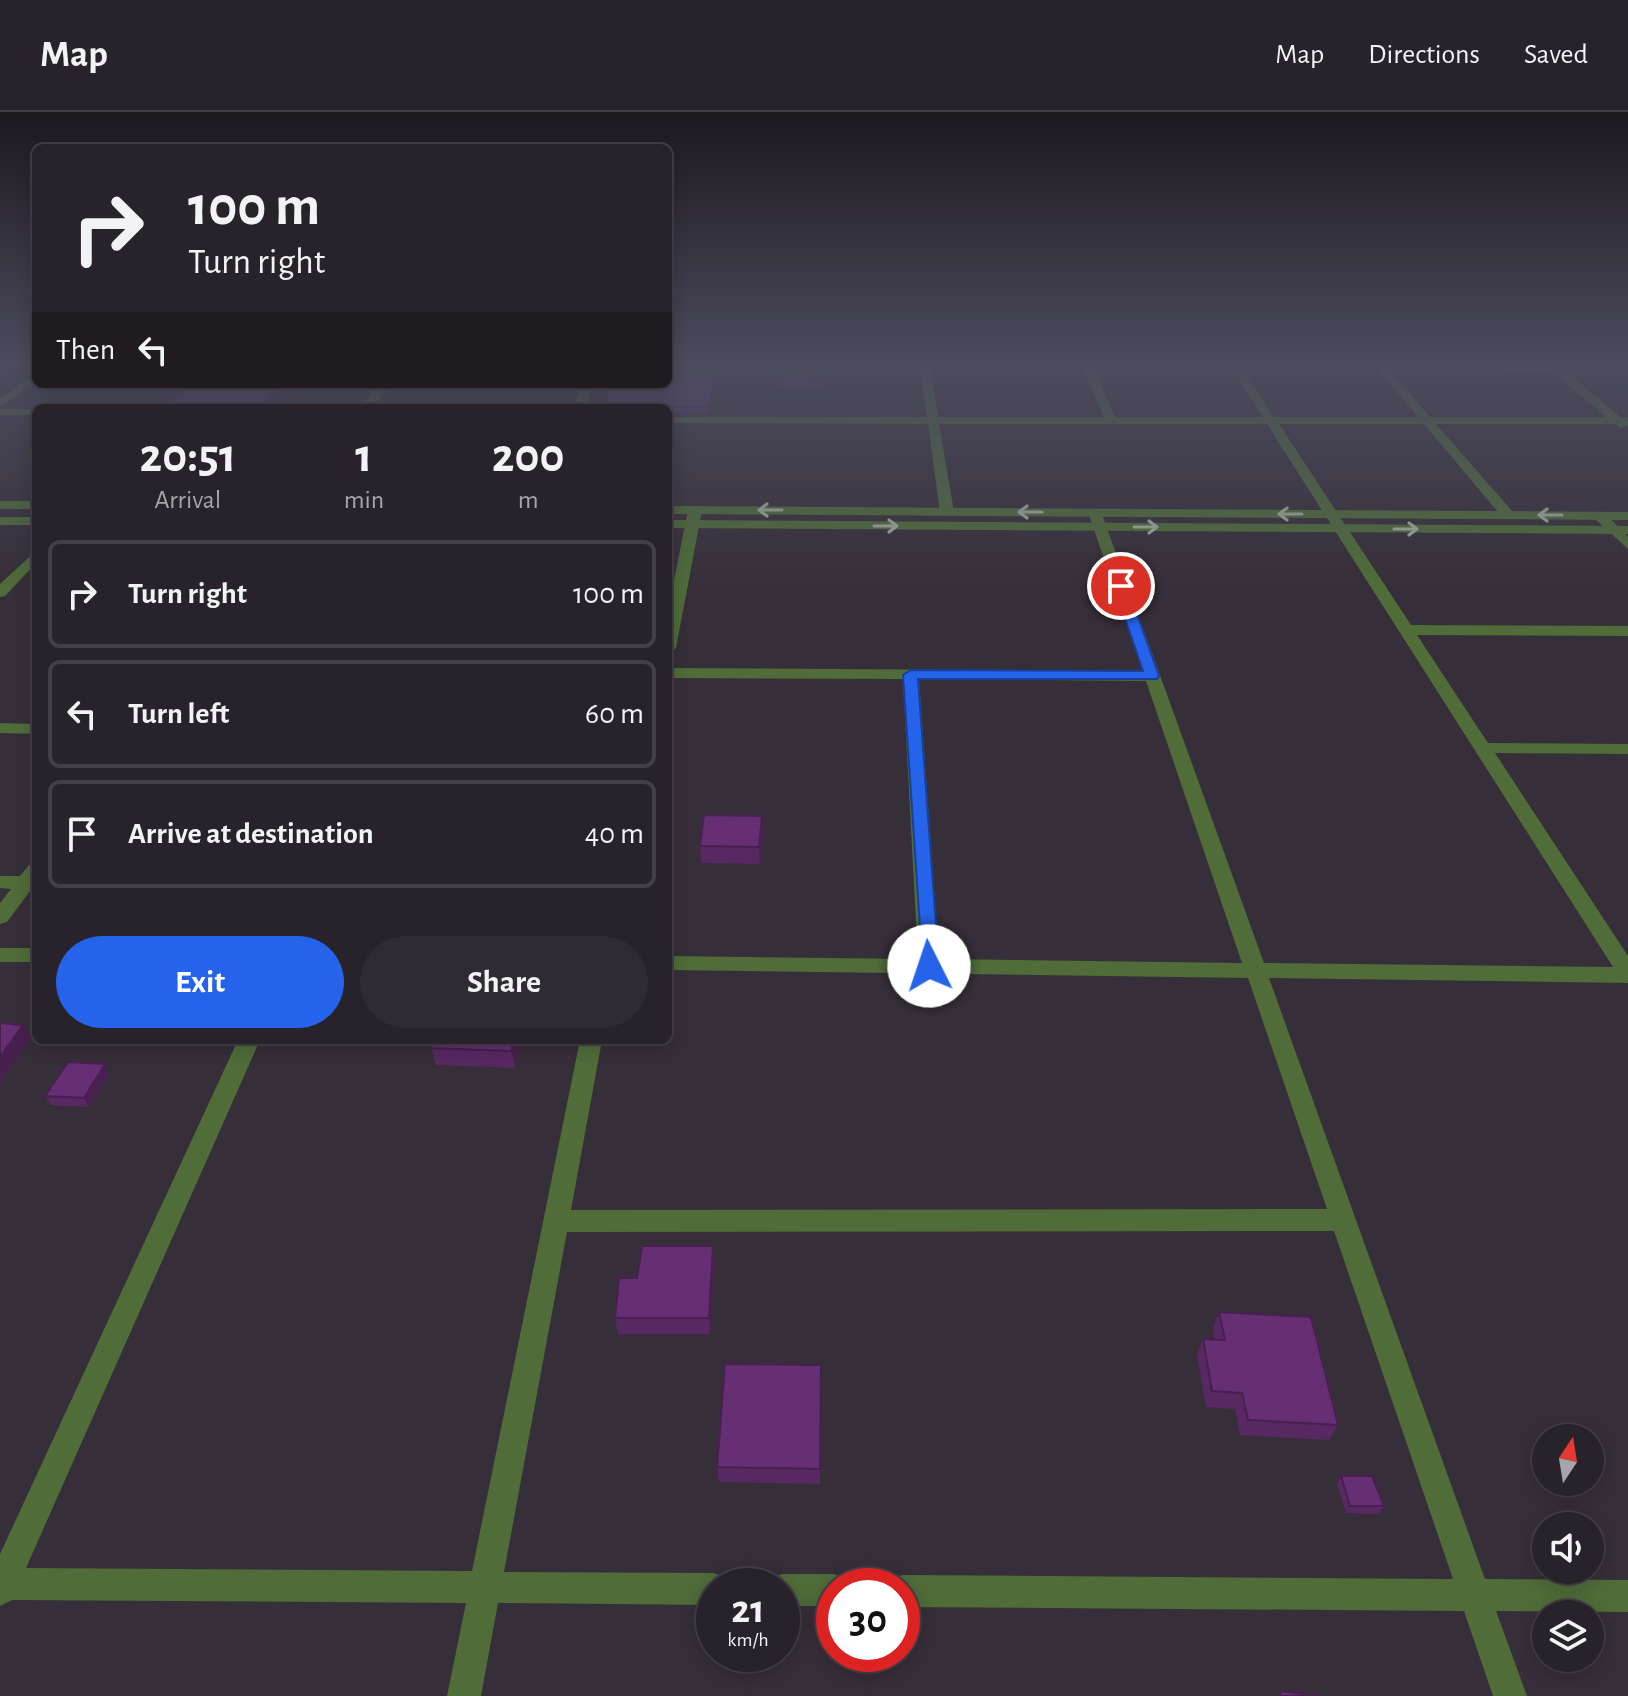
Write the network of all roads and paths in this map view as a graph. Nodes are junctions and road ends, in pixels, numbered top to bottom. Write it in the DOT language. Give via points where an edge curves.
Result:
graph roads {
  1 [pos="938,441"];
  2 [pos="1283,441"];
  3 [pos="1445,441"];
  4 [pos="0,505"];
  5 [pos="32,505"];
  6 [pos="672,511"];
  7 [pos="947,512"];
  8 [pos="1508,515"];
  9 [pos="1600,516"];
  10 [pos="1628,516"];
  11 [pos="694,517"];
  12 [pos="1097,520"];
  13 [pos="0,521"];
  14 [pos="32,521"];
  15 [pos="1334,521"];
  16 [pos="672,523"];
  17 [pos="1621,530"];
  18 [pos="1628,545"];
  19 [pos="32,559"];
  20 [pos="0,593"];
  21 [pos="672,628"];
  22 [pos="1405,630"];
  23 [pos="1628,631"];
  24 [pos="672,673"];
  25 [pos="911,675"];
  26 [pos="1152,676"];
  27 [pos="0,728"];
  28 [pos="32,729"];
  29 [pos="1482,748"];
  30 [pos="1628,749"];
  31 [pos="31,876"];
  32 [pos="0,882"];
  33 [pos="0,917"];
  34 [pos="0,955"];
  35 [pos="32,955"];
  36 [pos="672,963"];
  37 [pos="929,966"];
  38 [pos="1256,970"];
  39 [pos="1628,974"];
  40 [pos="247,1044"];
  41 [pos="590,1044"];
  42 [pos="1343,1220"];
  43 [pos="556,1221"];
  44 [pos="1,1586"];
  45 [pos="485,1587"];
  46 [pos="696,1589"];
  47 [pos="920,1591"];
  48 [pos="1475,1595"];
  49 [pos="1628,1596"];
  50 [pos="464,1696"];
  51 [pos="1510,1696"];
  1 -- 7 [label="street"];
  2 -- 15 [label="street"];
  3 -- 8 [label="street"];
  4 -- 5 [label="street"];
  6 -- 11 [label="street"];
  7 -- 11 [label="street, one-way"];
  12 -- 7 [label="street, one-way"];
  9 -- 8 [label="street, one-way"];
  8 -- 15 [label="street"];
  9 -- 10 [label="street"];
  9 -- 17 [label="street"];
  11 -- 12 [label="street, one-way"];
  11 -- 16 [label="street"];
  11 -- 21 [label="street"];
  12 -- 15 [label="street"];
  12 -- 26 [label="street"];
  13 -- 14 [label="street"];
  15 -- 17 [label="street, one-way"];
  15 -- 22 [label="street"];
  17 -- 18 [label="street"];
  19 -- 20 [label="street"];
  22 -- 23 [label="street"];
  22 -- 29 [label="street"];
  24 -- 25 [label="street"];
  25 -- 26 [label="street"];
  25 -- 37 [label="street"];
  26 -- 38 [label="street"];
  27 -- 28 [label="street"];
  29 -- 30 [label="street"];
  29 -- 39 [label="street"];
  31 -- 32 [label="street"];
  31 -- 33 [label="street"];
  34 -- 35 [label="street"];
  36 -- 37 [label="street"];
  37 -- 38 [label="street"];
  38 -- 39 [label="street"];
  38 -- 42 [label="street"];
  40 -- 44 [label="street"];
  41 -- 43 [label="street"];
  42 -- 43 [label="street"];
  42 -- 48 [label="street"];
  43 -- 45 [label="street"];
  44 -- 45 [label="street"];
  45 -- 46 [label="street"];
  45 -- 50 [label="street"];
  47 -- 48 [label="street"];
  48 -- 49 [label="street"];
  48 -- 51 [label="street"];
}
